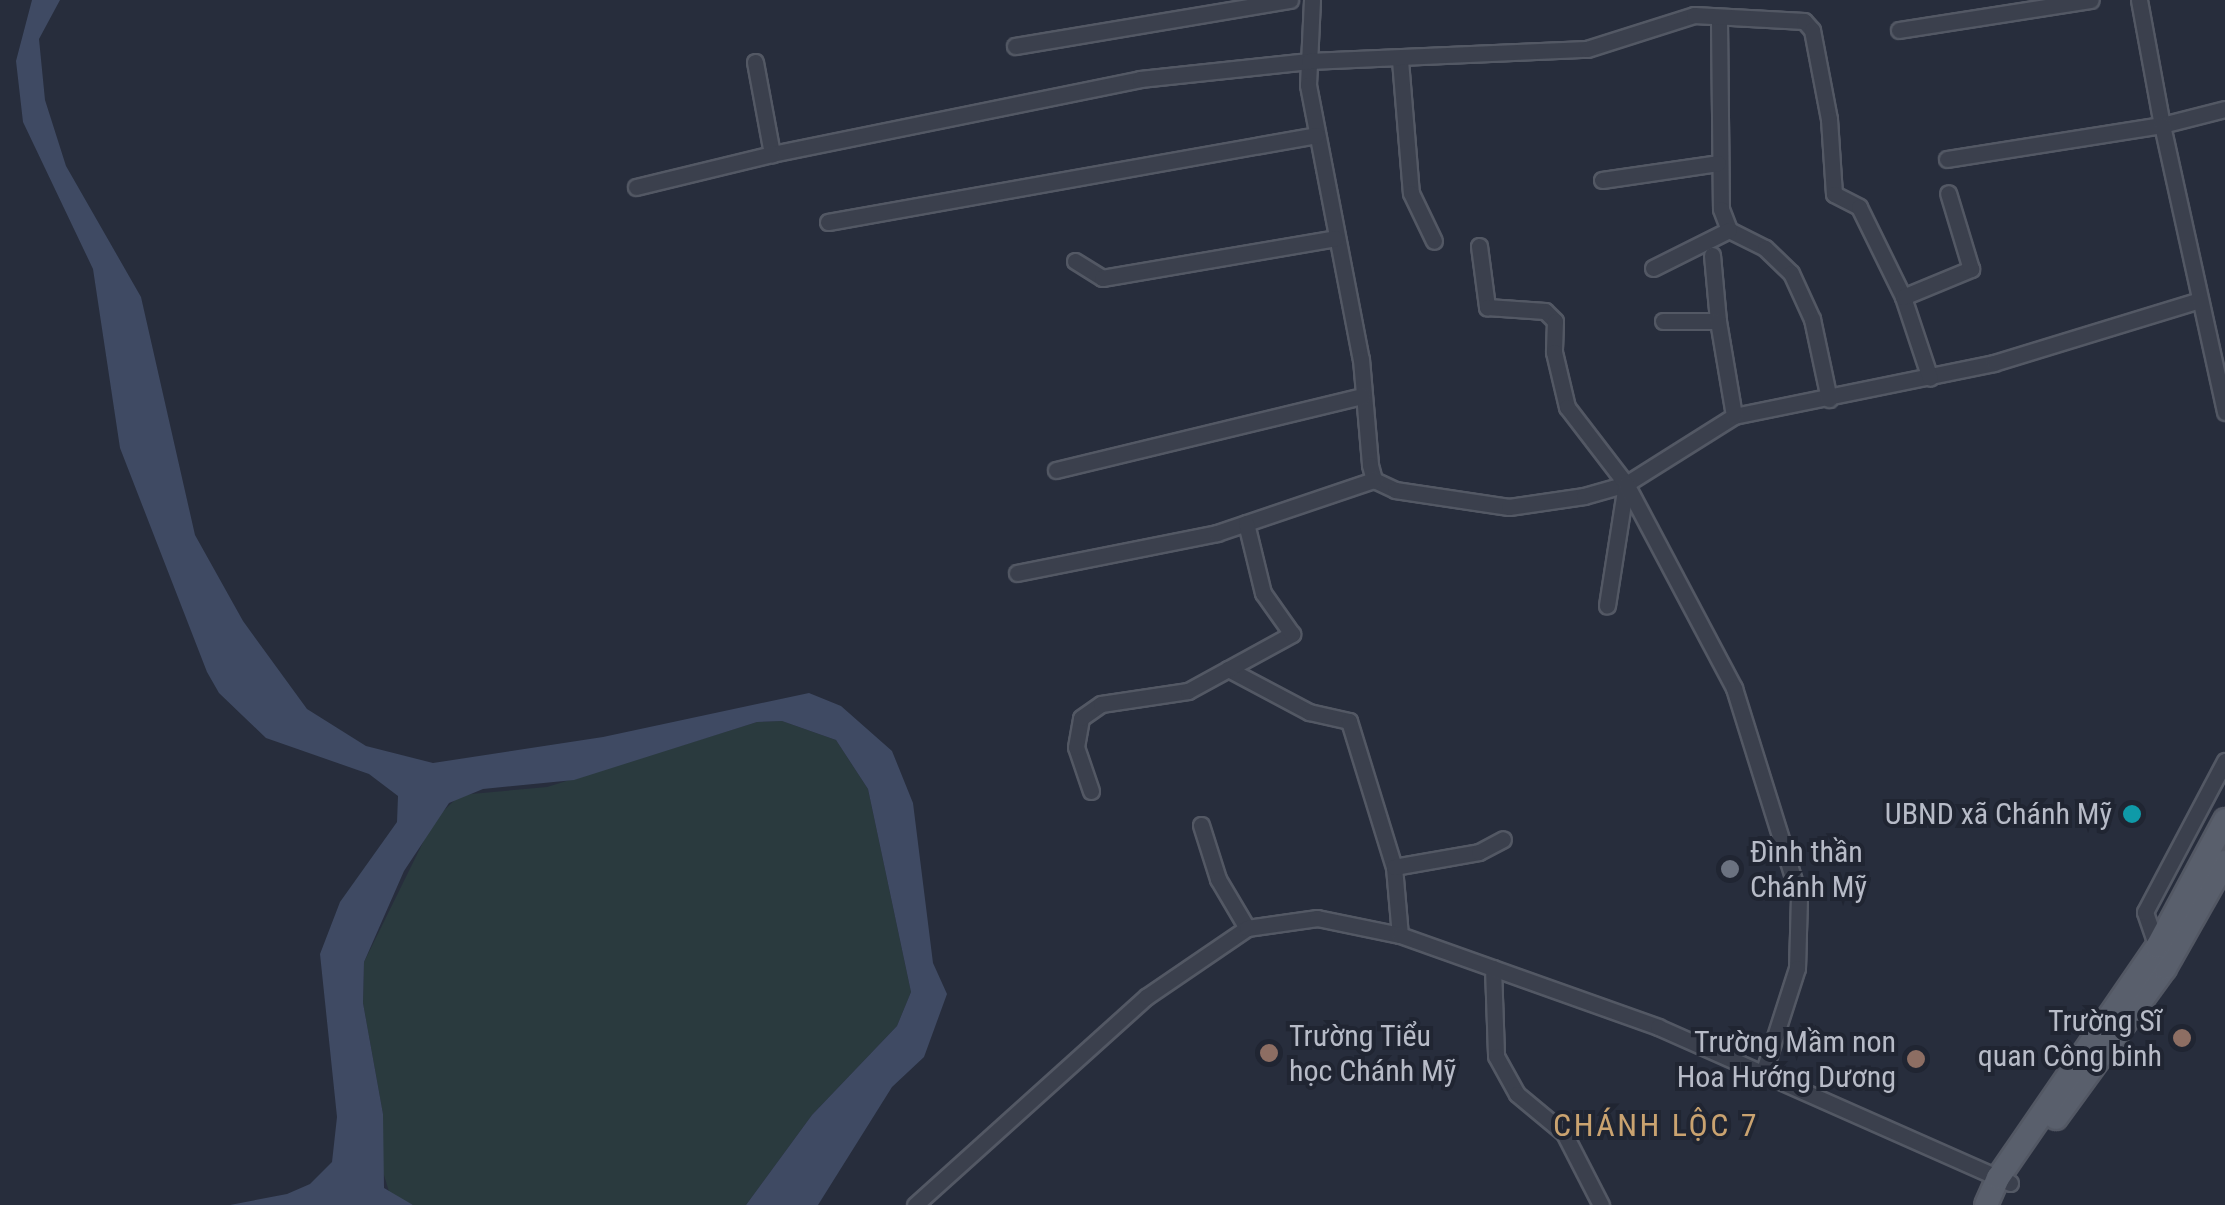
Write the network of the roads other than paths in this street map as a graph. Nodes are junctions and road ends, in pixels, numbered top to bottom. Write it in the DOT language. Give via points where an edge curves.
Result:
graph roads {
  1 [pos="1290,0"];
  2 [pos="1312,0"];
  3 [pos="2091,0"];
  4 [pos="2139,0"];
  5 [pos="1719,20"];
  6 [pos="1898,30"];
  7 [pos="1015,46"];
  8 [pos="1400,60"];
  9 [pos="1309,61"];
  10 [pos="755,62"];
  11 [pos="2225,109"];
  12 [pos="2162,125"];
  13 [pos="1316,135"];
  14 [pos="772,154"];
  15 [pos="1948,159"];
  16 [pos="1718,163"];
  17 [pos="1602,180"];
  18 [pos="636,187"];
  19 [pos="1948,193"];
  20 [pos="828,222"];
  21 [pos="1728,230"];
  22 [pos="1336,238"];
  23 [pos="1434,241"];
  24 [pos="1478,246"];
  25 [pos="1712,255"];
  26 [pos="1075,261"];
  27 [pos="1652,268"];
  28 [pos="1904,297"];
  29 [pos="2200,300"];
  30 [pos="1664,321"];
  31 [pos="1718,321"];
  32 [pos="2218,344"];
  33 [pos="1930,378"];
  34 [pos="1363,396"];
  35 [pos="1830,399"];
  36 [pos="2225,412"];
  37 [pos="1734,416"];
  38 [pos="1056,470"];
  39 [pos="1374,480"];
  40 [pos="1626,484"];
  41 [pos="1246,523"];
  42 [pos="1017,574"];
  43 [pos="1607,606"];
  44 [pos="1228,669"];
  45 [pos="2225,761"];
  46 [pos="1092,792"];
  47 [pos="2225,820"];
  48 [pos="1201,824"];
  49 [pos="1503,840"];
  50 [pos="2225,862"];
  51 [pos="1394,867"];
  52 [pos="1247,928"];
  53 [pos="1400,934"];
  54 [pos="2161,958"];
  55 [pos="1494,968"];
  56 [pos="1763,1074"];
  57 [pos="2004,1180"];
  58 [pos="915,1205"];
  59 [pos="1600,1205"];
  60 [pos="1986,1205"];
  61 [pos="2000,1205"];
  1 -- 7 [label="street"];
  2 -- 9 [label="street"];
  3 -- 6 [label="street"];
  4 -- 12 [label="street"];
  5 -- 8 [label="street" via="1669,19 1587,50 1486,50"];
  5 -- 16 [label="street"];
  5 -- 28 [label="street" via="1804,21 1812,30 1834,194 1858,207"];
  8 -- 9 [label="street"];
  8 -- 23 [label="street" via="1411,193"];
  9 -- 13 [label="street"];
  9 -- 14 [label="street" via="1140,79"];
  10 -- 14 [label="street"];
  11 -- 12 [label="street"];
  12 -- 15 [label="street"];
  12 -- 29 [label="street"];
  13 -- 20 [label="street"];
  13 -- 22 [label="street"];
  14 -- 18 [label="street"];
  16 -- 17 [label="street"];
  16 -- 21 [label="street"];
  19 -- 28 [label="street" via="1971,270"];
  21 -- 27 [label="street"];
  21 -- 35 [label="street" via="1765,248 1792,272 1812,319"];
  22 -- 26 [label="street" via="1102,278"];
  22 -- 34 [label="street"];
  24 -- 40 [label="street" via="1487,307 1545,310 1555,321 1554,352 1567,407"];
  25 -- 31 [label="street"];
  28 -- 33 [label="street"];
  29 -- 32 [label="street"];
  29 -- 33 [label="street"];
  30 -- 31 [label="street"];
  31 -- 37 [label="street"];
  32 -- 36 [label="street"];
  33 -- 35 [label="street"];
  34 -- 38 [label="street"];
  34 -- 39 [label="street"];
  35 -- 37 [label="street"];
  37 -- 40 [label="street"];
  39 -- 40 [label="street" via="1396,490 1508,507"];
  39 -- 41 [label="street"];
  40 -- 43 [label="street"];
  40 -- 56 [label="street" via="1734,688 1798,897 1798,968"];
  41 -- 42 [label="street"];
  41 -- 44 [label="street" via="1263,593 1292,634"];
  44 -- 46 [label="street" via="1188,690 1101,704 1081,718 1076,746"];
  44 -- 51 [label="street" via="1310,712 1349,721"];
  45 -- 54 [label="street" via="2145,912"];
  47 -- 54 [label="main road"];
  48 -- 52 [label="street" via="1218,879"];
  49 -- 51 [label="street" via="1479,852"];
  50 -- 54 [label="main road"];
  51 -- 53 [label="street"];
  52 -- 53 [label="street" via="1316,918"];
  52 -- 58 [label="street" via="1146,997"];
  53 -- 55 [label="street"];
  54 -- 57 [label="main road"];
  55 -- 56 [label="street"];
  55 -- 59 [label="street" via="1496,1056 1517,1094 1564,1133"];
  56 -- 57 [label="street"];
  57 -- 60 [label="main road"];
  57 -- 61 [label="main road"];
}
